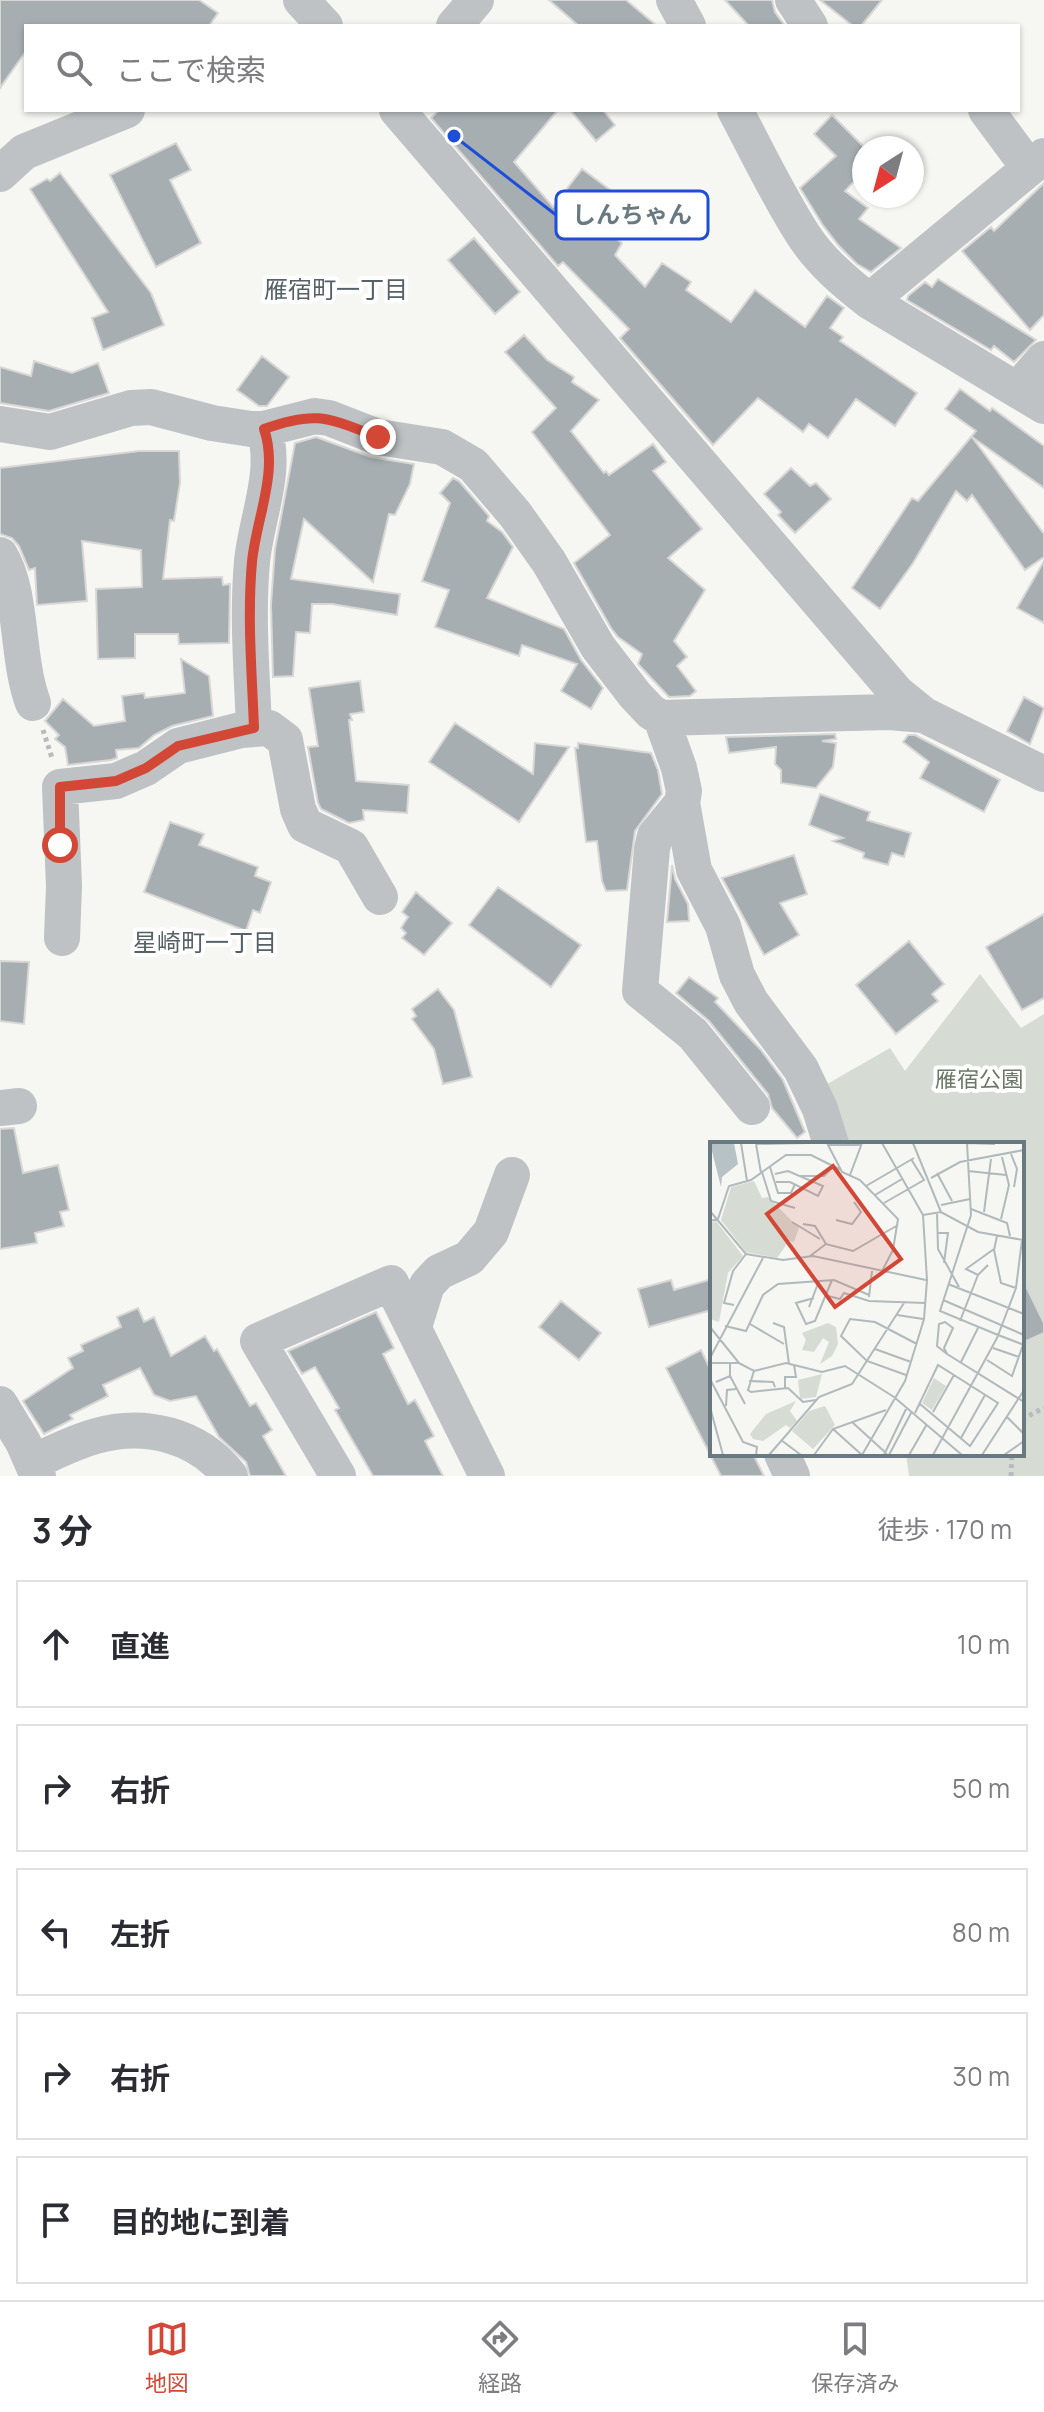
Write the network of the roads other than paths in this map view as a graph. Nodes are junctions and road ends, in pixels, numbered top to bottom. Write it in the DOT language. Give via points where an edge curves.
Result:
graph roads {
  1 [pos="476,0"];
  2 [pos="674,0"];
  3 [pos="793,0"];
  4 [pos="456,24"];
  5 [pos="687,24"];
  6 [pos="809,24"];
  7 [pos="122,112"];
  8 [pos="399,112"];
  9 [pos="736,112"];
  10 [pos="988,112"];
  11 [pos="1036,162"];
  12 [pos="0,174"];
  13 [pos="869,301"];
  14 [pos="1044,359"];
  15 [pos="1031,398"];
  16 [pos="3,426"];
  17 [pos="264,429"];
  18 [pos="0,555"];
  19 [pos="33,703"];
  20 [pos="924,715"];
  21 [pos="661,718"];
  22 [pos="254,728"];
  23 [pos="1044,774"];
  24 [pos="682,803"];
  25 [pos="380,897"];
  26 [pos="62,938"];
  27 [pos="752,1107"];
  28 [pos="830,1142"];
  29 [pos="512,1175"];
  30 [pos="414,1327"];
  31 [pos="0,1404"];
  32 [pos="783,1456"];
  33 [pos="36,1469"];
  34 [pos="230,1476"];
  35 [pos="338,1476"];
  36 [pos="487,1476"];
  37 [pos="792,1476"];
  1 -- 4 [label="street"];
  2 -- 5 [label="street"];
  3 -- 6 [label="street"];
  7 -- 12 [label="street" via="24,152"];
  8 -- 20 [label="street" via="897,693"];
  9 -- 13 [label="street" via="804,236"];
  10 -- 11 [label="street"];
  11 -- 13 [label="street"];
  13 -- 15 [label="street"];
  14 -- 15 [label="street"];
  16 -- 17 [label="street" via="50,432 151,407 233,428"];
  17 -- 21 [label="street" via="315,416 329,418 378,437 442,447 473,465 549,562 598,647 635,695"];
  17 -- 22 [label="street" via="269,445 267,480 252,561"];
  18 -- 19 [label="street" via="12,585 24,680"];
  20 -- 21 [label="street"];
  20 -- 23 [label="street"];
  21 -- 24 [label="street" via="679,768"];
  22 -- 25 [label="street" via="269,728 285,740 305,825 351,847"];
  22 -- 26 [label="street" via="178,746 116,781 60,787"];
  24 -- 27 [label="street" via="655,836 652,849 640,991 693,1034"];
  24 -- 28 [label="street" via="694,870 723,926 737,975 801,1069"];
  29 -- 30 [label="street" via="491,1232 469,1258 439,1272 427,1285"];
  30 -- 35 [label="street" via="391,1283 258,1341"];
  30 -- 36 [label="street"];
  31 -- 33 [label="street"];
  32 -- 37 [label="street"];
  33 -- 34 [label="street" via="95,1436 150,1430 201,1449"];
}
